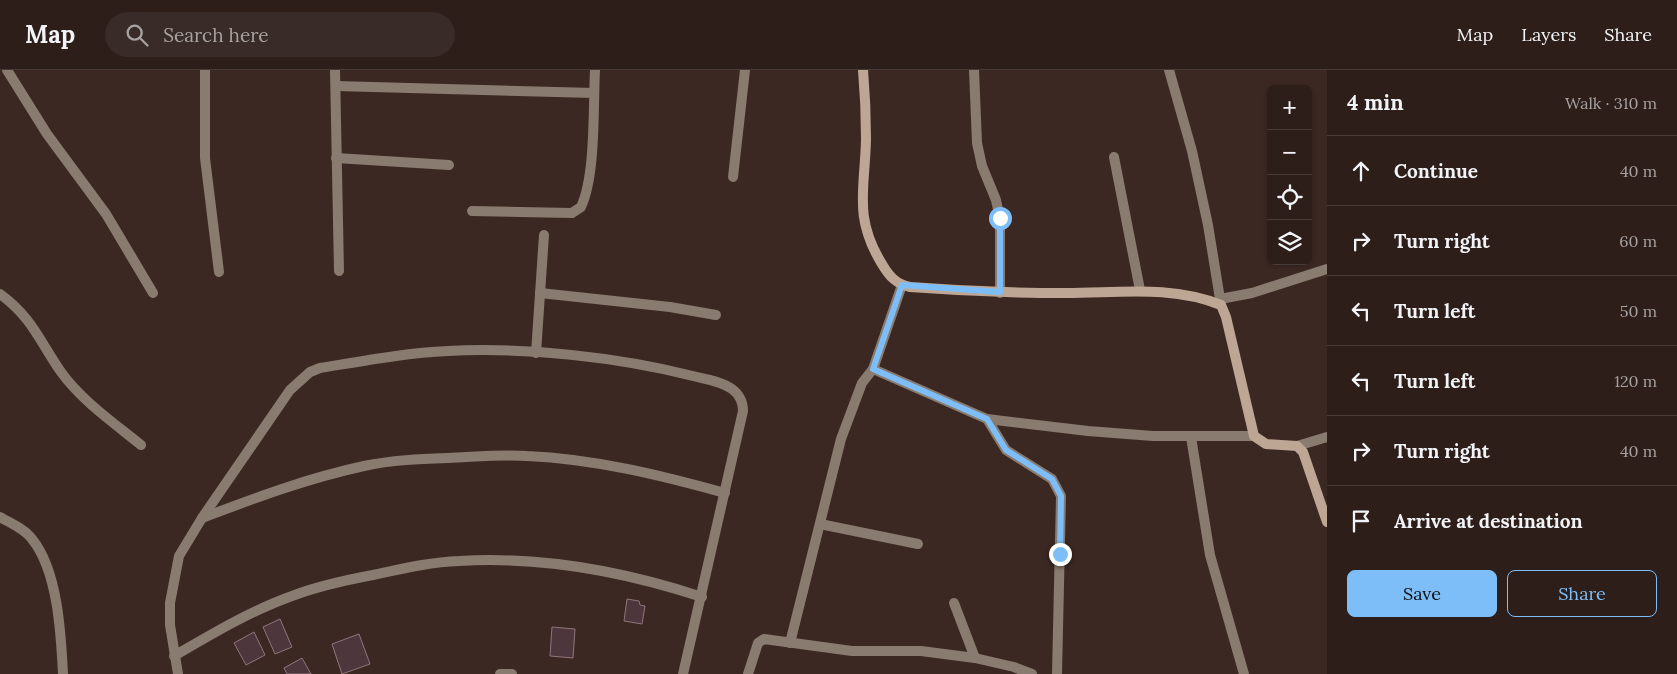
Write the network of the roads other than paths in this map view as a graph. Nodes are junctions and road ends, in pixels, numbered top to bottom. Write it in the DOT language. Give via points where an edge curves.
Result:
graph roads {
  1 [pos="7,70"];
  2 [pos="205,70"];
  3 [pos="335,70"];
  4 [pos="595,70"];
  5 [pos="745,70"];
  6 [pos="863,70"];
  7 [pos="974,70"];
  8 [pos="1172,71"];
  9 [pos="336,86"];
  10 [pos="594,93"];
  11 [pos="1114,157"];
  12 [pos="336,158"];
  13 [pos="449,165"];
  14 [pos="733,176"];
  15 [pos="472,211"];
  16 [pos="544,236"];
  17 [pos="1327,269"];
  18 [pos="339,271"];
  19 [pos="219,272"];
  20 [pos="902,285"];
  21 [pos="1140,290"];
  22 [pos="1000,292"];
  23 [pos="153,293"];
  24 [pos="540,293"];
  25 [pos="0,294"];
  26 [pos="1220,302"];
  27 [pos="716,315"];
  28 [pos="536,353"];
  29 [pos="873,369"];
  30 [pos="987,419"];
  31 [pos="1254,436"];
  32 [pos="1191,437"];
  33 [pos="1327,437"];
  34 [pos="141,446"];
  35 [pos="1296,446"];
  36 [pos="725,493"];
  37 [pos="0,517"];
  38 [pos="202,518"];
  39 [pos="1327,522"];
  40 [pos="820,524"];
  41 [pos="918,544"];
  42 [pos="702,596"];
  43 [pos="954,603"];
  44 [pos="790,642"];
  45 [pos="174,656"];
  46 [pos="975,658"];
  47 [pos="63,674"];
  48 [pos="178,674"];
  49 [pos="500,674"];
  50 [pos="512,674"];
  51 [pos="683,674"];
  52 [pos="748,674"];
  53 [pos="1032,674"];
  54 [pos="1057,674"];
  55 [pos="1244,674"];
  1 -- 23 [label="street" via="47,134 106,214"];
  2 -- 19 [label="street" via="205,158"];
  3 -- 9 [label="street"];
  4 -- 10 [label="street"];
  5 -- 14 [label="street"];
  6 -- 20 [label="street" via="866,123 861,201 863,220 876,255 893,279"];
  7 -- 22 [label="street" via="977,144 1000,218"];
  8 -- 26 [label="street" via="1208,225"];
  9 -- 10 [label="street"];
  9 -- 12 [label="street"];
  10 -- 15 [label="street" via="590,165 581,207 572,213"];
  11 -- 21 [label="street"];
  12 -- 13 [label="street"];
  12 -- 18 [label="street"];
  16 -- 24 [label="street"];
  17 -- 26 [label="street"];
  20 -- 22 [label="street"];
  20 -- 29 [label="street"];
  21 -- 22 [label="street"];
  21 -- 26 [label="street"];
  24 -- 27 [label="street"];
  24 -- 28 [label="street"];
  25 -- 34 [label="street" via="15,304 36,330 78,393"];
  26 -- 31 [label="street"];
  28 -- 36 [label="street" via="669,370 731,388 741,398 743,411"];
  28 -- 38 [label="street" via="447,351 368,360 310,372 290,390"];
  29 -- 30 [label="street"];
  29 -- 40 [label="street" via="862,384 846,425"];
  30 -- 32 [label="street" via="1088,431"];
  30 -- 54 [label="street" via="1006,450 1052,479 1061,496"];
  31 -- 32 [label="street"];
  31 -- 35 [label="street" via="1266,444"];
  32 -- 55 [label="street" via="1210,556"];
  33 -- 35 [label="street"];
  35 -- 39 [label="street" via="1303,452"];
  36 -- 38 [label="street" via="640,470 603,464 526,456 469,457 390,461 352,469 274,491"];
  36 -- 42 [label="street"];
  37 -- 47 [label="street" via="31,537 46,562 55,601"];
  38 -- 45 [label="street" via="179,556 174,578 170,625"];
  40 -- 41 [label="street"];
  40 -- 44 [label="street"];
  42 -- 45 [label="street" via="633,576 560,563 458,560 404,568 293,596 236,620"];
  42 -- 51 [label="street"];
  43 -- 46 [label="street"];
  44 -- 46 [label="street" via="852,652 922,651"];
  44 -- 52 [label="street" via="761,640"];
  45 -- 48 [label="street"];
  46 -- 53 [label="street"];
  49 -- 50 [label="street"];
}
